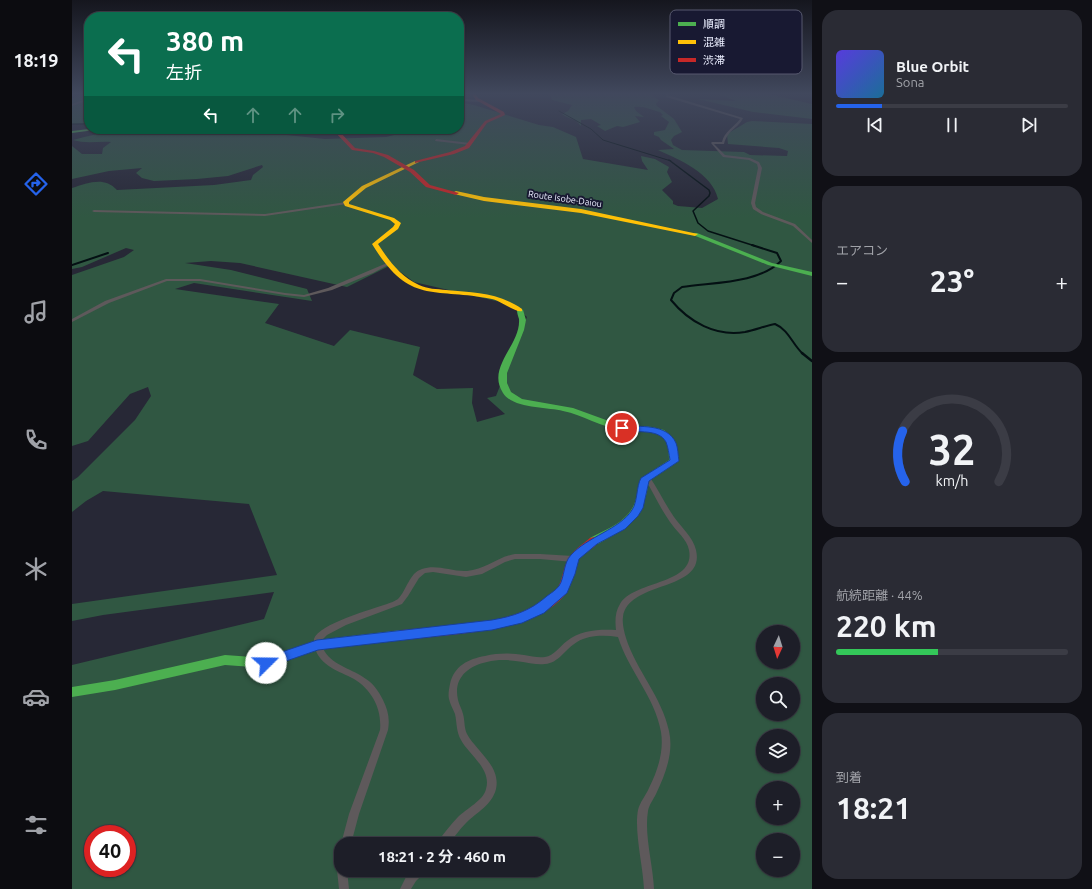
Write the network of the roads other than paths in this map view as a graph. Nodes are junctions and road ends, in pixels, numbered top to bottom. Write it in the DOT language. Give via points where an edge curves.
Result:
graph roads {
  1 [pos="340,134"];
  2 [pos="475,134"];
  3 [pos="727,134"];
  4 [pos="436,140"];
  5 [pos="470,144"];
  6 [pos="403,167"];
  7 [pos="346,203"];
  8 [pos="94,211"];
  9 [pos="812,242"];
  10 [pos="388,264"];
  11 [pos="812,274"];
  12 [pos="72,321"];
  13 [pos="647,477"];
  14 [pos="573,559"];
  15 [pos="620,634"];
  16 [pos="317,645"];
  17 [pos="72,692"];
  18 [pos="348,837"];
  19 [pos="449,837"];
  20 [pos="343,877"];
  21 [pos="412,877"];
  22 [pos="344,889"];
  23 [pos="405,889"];
  24 [pos="649,889"];
  1 -- 6 [label="street, Route Isobe-Daiou" via="354,148 386,156"];
  2 -- 5 [label="street"];
  3 -- 9 [label="street" via="723,143 712,143 724,156 758,162 760,170 754,208 794,225"];
  4 -- 5 [label="street"];
  5 -- 6 [label="street" via="452,154 423,159"];
  6 -- 7 [label="street" via="364,187"];
  6 -- 11 [label="street, Route Isobe-Daiou" via="412,171 428,186 484,199 581,211 682,230 778,266"];
  7 -- 8 [label="street" via="265,216"];
  7 -- 10 [label="street" via="398,223 396,228 376,244"];
  10 -- 12 [label="street" via="330,289 304,296 200,280 166,280 107,302"];
  10 -- 13 [label="street" via="404,280 415,285 432,290 501,299 517,307 523,320 517,342 504,368 502,382 505,390 512,397 522,401 579,412 616,427 661,432 666,435 671,443 674,461"];
  13 -- 14 [label="street" via="643,482 638,508 630,519 594,541"];
  13 -- 15 [label="street" via="690,544 694,559 689,571 682,576 651,587 626,601 620,611"];
  14 -- 16 [label="street" via="566,585 559,594 540,609 517,619 492,625"];
  14 -- 16 [label="street" via="509,558 486,571 460,575 425,570 418,574 405,597 399,602 328,630 321,634"];
  15 -- 19 [label="street" via="604,632 587,635 573,641 548,661 492,657 471,663 459,673 454,682 453,698 462,734 486,766 492,783 491,791 486,798"];
  15 -- 24 [label="street" via="661,714 665,732 665,765 643,808"];
  16 -- 17 [label="street" via="266,663 225,660"];
  16 -- 18 [label="street" via="319,651 330,662 365,683 386,716 384,730"];
  20 -- 22 [label="street"];
  21 -- 23 [label="street"];
}
